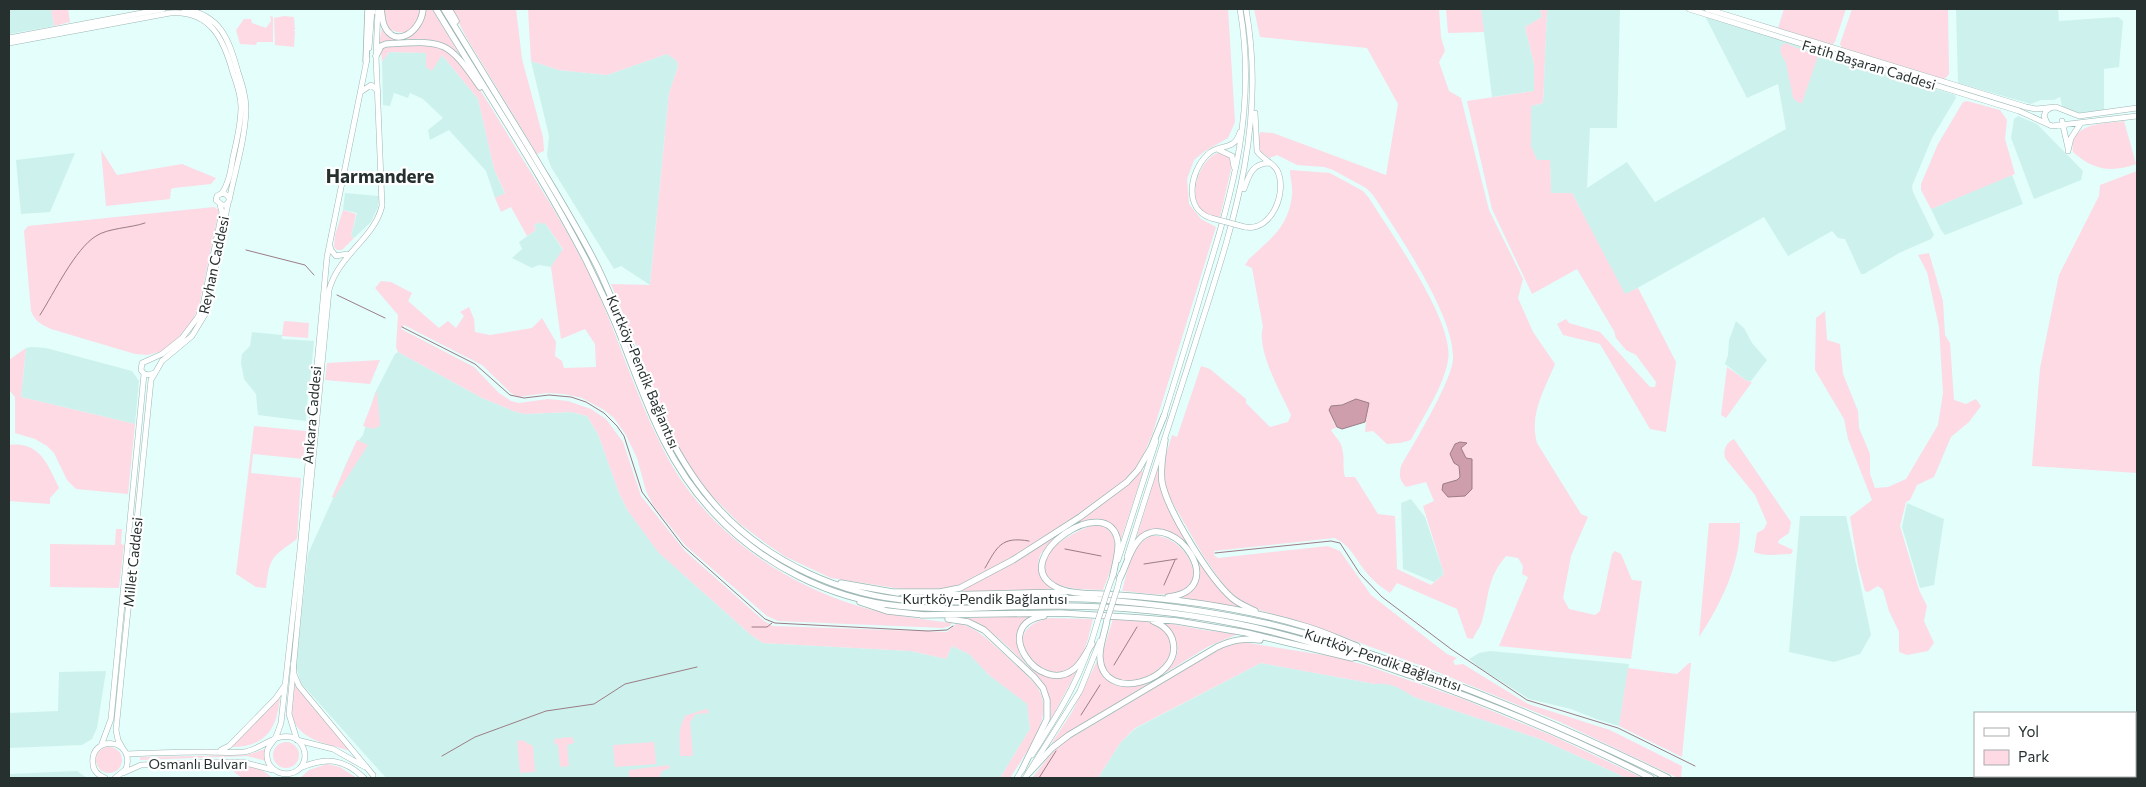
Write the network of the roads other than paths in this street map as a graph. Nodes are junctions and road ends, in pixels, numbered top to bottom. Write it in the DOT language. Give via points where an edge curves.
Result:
graph roads {
  1 [pos="164,9"];
  2 [pos="184,9"];
  3 [pos="374,9"];
  4 [pos="423,9"];
  5 [pos="436,9"];
  6 [pos="444,9"];
  7 [pos="449,9"];
  8 [pos="1240,9"];
  9 [pos="1246,9"];
  10 [pos="1690,9"];
  11 [pos="1707,9"];
  12 [pos="151,14"];
  13 [pos="10,41"];
  14 [pos="9,48"];
  15 [pos="376,56"];
  16 [pos="473,56"];
  17 [pos="366,61"];
  18 [pos="1253,68"];
  19 [pos="239,83"];
  20 [pos="361,92"];
  21 [pos="378,92"];
  22 [pos="2050,107"];
  23 [pos="2058,108"];
  24 [pos="2137,108"];
  25 [pos="501,115"];
  26 [pos="1245,115"];
  27 [pos="2137,116"];
  28 [pos="2062,123"];
  29 [pos="2081,123"];
  30 [pos="2047,124"];
  31 [pos="1216,149"];
  32 [pos="1270,163"];
  33 [pos="222,193"];
  34 [pos="1230,196"];
  35 [pos="228,201"];
  36 [pos="220,205"];
  37 [pos="1231,230"];
  38 [pos="330,239"];
  39 [pos="350,252"];
  40 [pos="149,359"];
  41 [pos="155,371"];
  42 [pos="143,373"];
  43 [pos="1164,416"];
  44 [pos="1165,440"];
  45 [pos="1113,575"];
  46 [pos="1120,578"];
  47 [pos="829,582"];
  48 [pos="894,592"];
  49 [pos="1080,592"];
  50 [pos="844,594"];
  51 [pos="1158,598"];
  52 [pos="1061,613"];
  53 [pos="921,615"];
  54 [pos="1271,617"];
  55 [pos="1141,618"];
  56 [pos="1107,620"];
  57 [pos="1281,642"];
  58 [pos="1092,644"];
  59 [pos="1372,654"];
  60 [pos="293,664"];
  61 [pos="116,668"];
  62 [pos="122,669"];
  63 [pos="1395,670"];
  64 [pos="285,685"];
  65 [pos="275,740"];
  66 [pos="297,740"];
  67 [pos="101,746"];
  68 [pos="125,751"];
  69 [pos="214,752"];
  70 [pos="300,768"];
  71 [pos="273,770"];
  72 [pos="1022,770"];
  73 [pos="1027,776"];
  74 [pos="119,777"];
  75 [pos="374,777"];
  76 [pos="103,778"];
  77 [pos="278,778"];
  78 [pos="296,778"];
  79 [pos="364,778"];
  80 [pos="1017,778"];
  81 [pos="1651,778"];
  82 [pos="1668,778"];
  1 -- 12 [label="main road, Reyhan Caddesi"];
  2 -- 19 [label="main road, Reyhan Caddesi" via="205,16 222,31 229,42"];
  3 -- 4 [label="highway" via="385,28 393,35 402,36 418,27"];
  3 -- 15 [label="main road, Ankara Caddesi"];
  3 -- 17 [label="highway"];
  5 -- 25 [label="highway, Kurtköy-Pendik Bağlantısı"];
  6 -- 16 [label="highway, Kurtköy-Pendik Bağlantısı"];
  7 -- 16 [label="highway"];
  8 -- 26 [label="main road" via="1246,73"];
  9 -- 18 [label="main road"];
  10 -- 30 [label="main road, Fatih Başaran Caddesi" via="2018,110"];
  11 -- 22 [label="main road, Fatih Başaran Caddesi" via="2026,107"];
  12 -- 13 [label="main road, Reyhan Caddesi"];
  12 -- 19 [label="main road, Reyhan Caddesi" via="183,13 208,24 225,45"];
  13 -- 14 [label="main road"];
  15 -- 21 [label="main road, Ankara Caddesi"];
  15 -- 25 [label="highway" via="381,46 386,44 426,42 445,47 462,62"];
  16 -- 47 [label="highway, Kurtköy-Pendik Bağlantısı" via="597,267 656,412 690,475 742,531 783,560"];
  17 -- 20 [label="main road, Ankara Caddesi"];
  18 -- 32 [label="main road" via="1256,148 1258,154"];
  18 -- 37 [label="main road" via="1250,140"];
  19 -- 33 [label="main road, Reyhan Caddesi" via="241,117 228,180"];
  19 -- 35 [label="main road, Reyhan Caddesi" via="245,103 244,124"];
  20 -- 21 [label="main road" via="371,85"];
  20 -- 38 [label="main road, Ankara Caddesi"];
  21 -- 39 [label="main road, Ankara Caddesi" via="382,206 374,226"];
  22 -- 23 [label="main road"];
  22 -- 30 [label="main road" via="2044,116"];
  23 -- 24 [label="main road" via="2080,116"];
  23 -- 28 [label="main road" via="2063,115"];
  25 -- 50 [label="highway, Kurtköy-Pendik Bağlantısı" via="586,261 618,329 651,415 687,482 714,514 760,553 804,579"];
  26 -- 31 [label="main road" via="1236,141 1228,147"];
  26 -- 34 [label="main road"];
  27 -- 29 [label="main road"];
  28 -- 29 [label="main road"];
  28 -- 29 [label="main road" via="2068,151 2071,138"];
  28 -- 30 [label="main road" via="2055,126"];
  31 -- 32 [label="main road, bridge" via="1199,166 1194,178 1192,193 1197,210 1211,218 1245,227 1260,225 1276,207 1280,181 1277,170"];
  31 -- 34 [label="main road" via="1228,152 1234,159"];
  32 -- 37 [label="main road" via="1259,164 1251,171"];
  33 -- 35 [label="main road" via="227,195"];
  33 -- 36 [label="main road, Reyhan Caddesi" via="216,198"];
  34 -- 43 [label="main road"];
  35 -- 36 [label="main road"];
  35 -- 41 [label="main road, Reyhan Caddesi" via="207,311 192,336"];
  36 -- 40 [label="main road, Reyhan Caddesi" via="222,212 201,311 188,334 162,354"];
  37 -- 44 [label="main road"];
  38 -- 39 [label="main road" via="334,254 342,256"];
  38 -- 64 [label="main road, Ankara Caddesi"];
  39 -- 60 [label="main road, Ankara Caddesi" via="334,274 327,299"];
  40 -- 41 [label="main road" via="156,364"];
  40 -- 42 [label="main road" via="142,363"];
  41 -- 42 [label="main road" via="149,375"];
  41 -- 62 [label="main road, Millet Caddesi" via="146,425"];
  42 -- 61 [label="main road, Millet Caddesi"];
  43 -- 45 [label="main road"];
  43 -- 48 [label="highway" via="1145,460 1128,482 1067,526 960,588 940,592"];
  44 -- 46 [label="main road"];
  44 -- 54 [label="highway" via="1162,472 1166,495 1190,540 1231,597 1239,604"];
  45 -- 49 [label="highway" via="1118,543 1113,529 1103,522 1093,521 1075,528 1052,546 1040,565 1042,574 1055,587"];
  45 -- 58 [label="main road, bridge"];
  46 -- 51 [label="highway" via="1141,538 1157,532 1173,537 1192,555 1197,574 1193,585 1183,594"];
  46 -- 56 [label="main road, bridge"];
  47 -- 48 [label="highway"];
  47 -- 59 [label="highway, Kurtköy-Pendik Bağlantısı" via="878,596 915,601 1086,599 1189,608 1272,625"];
  48 -- 49 [label="highway" via="929,596"];
  49 -- 51 [label="highway"];
  50 -- 53 [label="highway" via="888,611"];
  50 -- 63 [label="highway, Kurtköy-Pendik Bağlantısı" via="898,606 935,609 1059,606 1125,608 1189,616 1276,632"];
  51 -- 54 [label="highway"];
  52 -- 53 [label="highway"];
  52 -- 55 [label="highway"];
  52 -- 58 [label="highway" via="1039,617 1020,634 1020,649 1030,663 1048,674 1066,674 1080,663"];
  53 -- 72 [label="highway" via="977,625 1043,688 1047,719"];
  54 -- 59 [label="highway" via="1305,626"];
  55 -- 56 [label="highway" via="1166,629 1173,639 1173,654 1167,665 1154,676 1131,684 1112,680 1102,667 1100,653"];
  55 -- 57 [label="highway" via="1229,630"];
  56 -- 73 [label="main road" via="1080,691"];
  57 -- 63 [label="highway"];
  57 -- 73 [label="highway" via="1244,638 1217,646 1068,735"];
  58 -- 72 [label="main road" via="1068,699"];
  59 -- 82 [label="highway, Kurtköy-Pendik Bağlantısı" via="1548,721"];
  60 -- 66 [label="main road, Ankara Caddesi" via="289,714"];
  60 -- 75 [label="main road" via="299,686"];
  61 -- 62 [label="main road"];
  61 -- 67 [label="main road, Millet Caddesi" via="111,719"];
  62 -- 68 [label="main road, Millet Caddesi" via="116,730"];
  63 -- 81 [label="highway, Kurtköy-Pendik Bağlantısı" via="1533,723"];
  64 -- 65 [label="main road, Ankara Caddesi" via="281,723"];
  64 -- 69 [label="main road" via="229,746"];
  65 -- 66 [label="main road" via="285,736"];
  65 -- 69 [label="main road, Osmanlı Bulvarı" via="246,752"];
  65 -- 71 [label="main road" via="267,753"];
  66 -- 70 [label="main road" via="305,755"];
  66 -- 75 [label="main road" via="333,749 357,761"];
  67 -- 68 [label="main road, Osmanlı Bulvarı" via="114,744"];
  67 -- 76 [label="main road, Millet Caddesi" via="92,762"];
  68 -- 69 [label="main road, Osmanlı Bulvarı"];
  68 -- 74 [label="main road" via="128,764"];
  70 -- 71 [label="main road" via="284,774"];
  70 -- 78 [label="main road"];
  70 -- 79 [label="main road" via="332,760 349,766"];
  71 -- 74 [label="main road, Osmanlı Bulvarı" via="242,762 140,764"];
  71 -- 77 [label="main road"];
  72 -- 80 [label="main road"];
}
